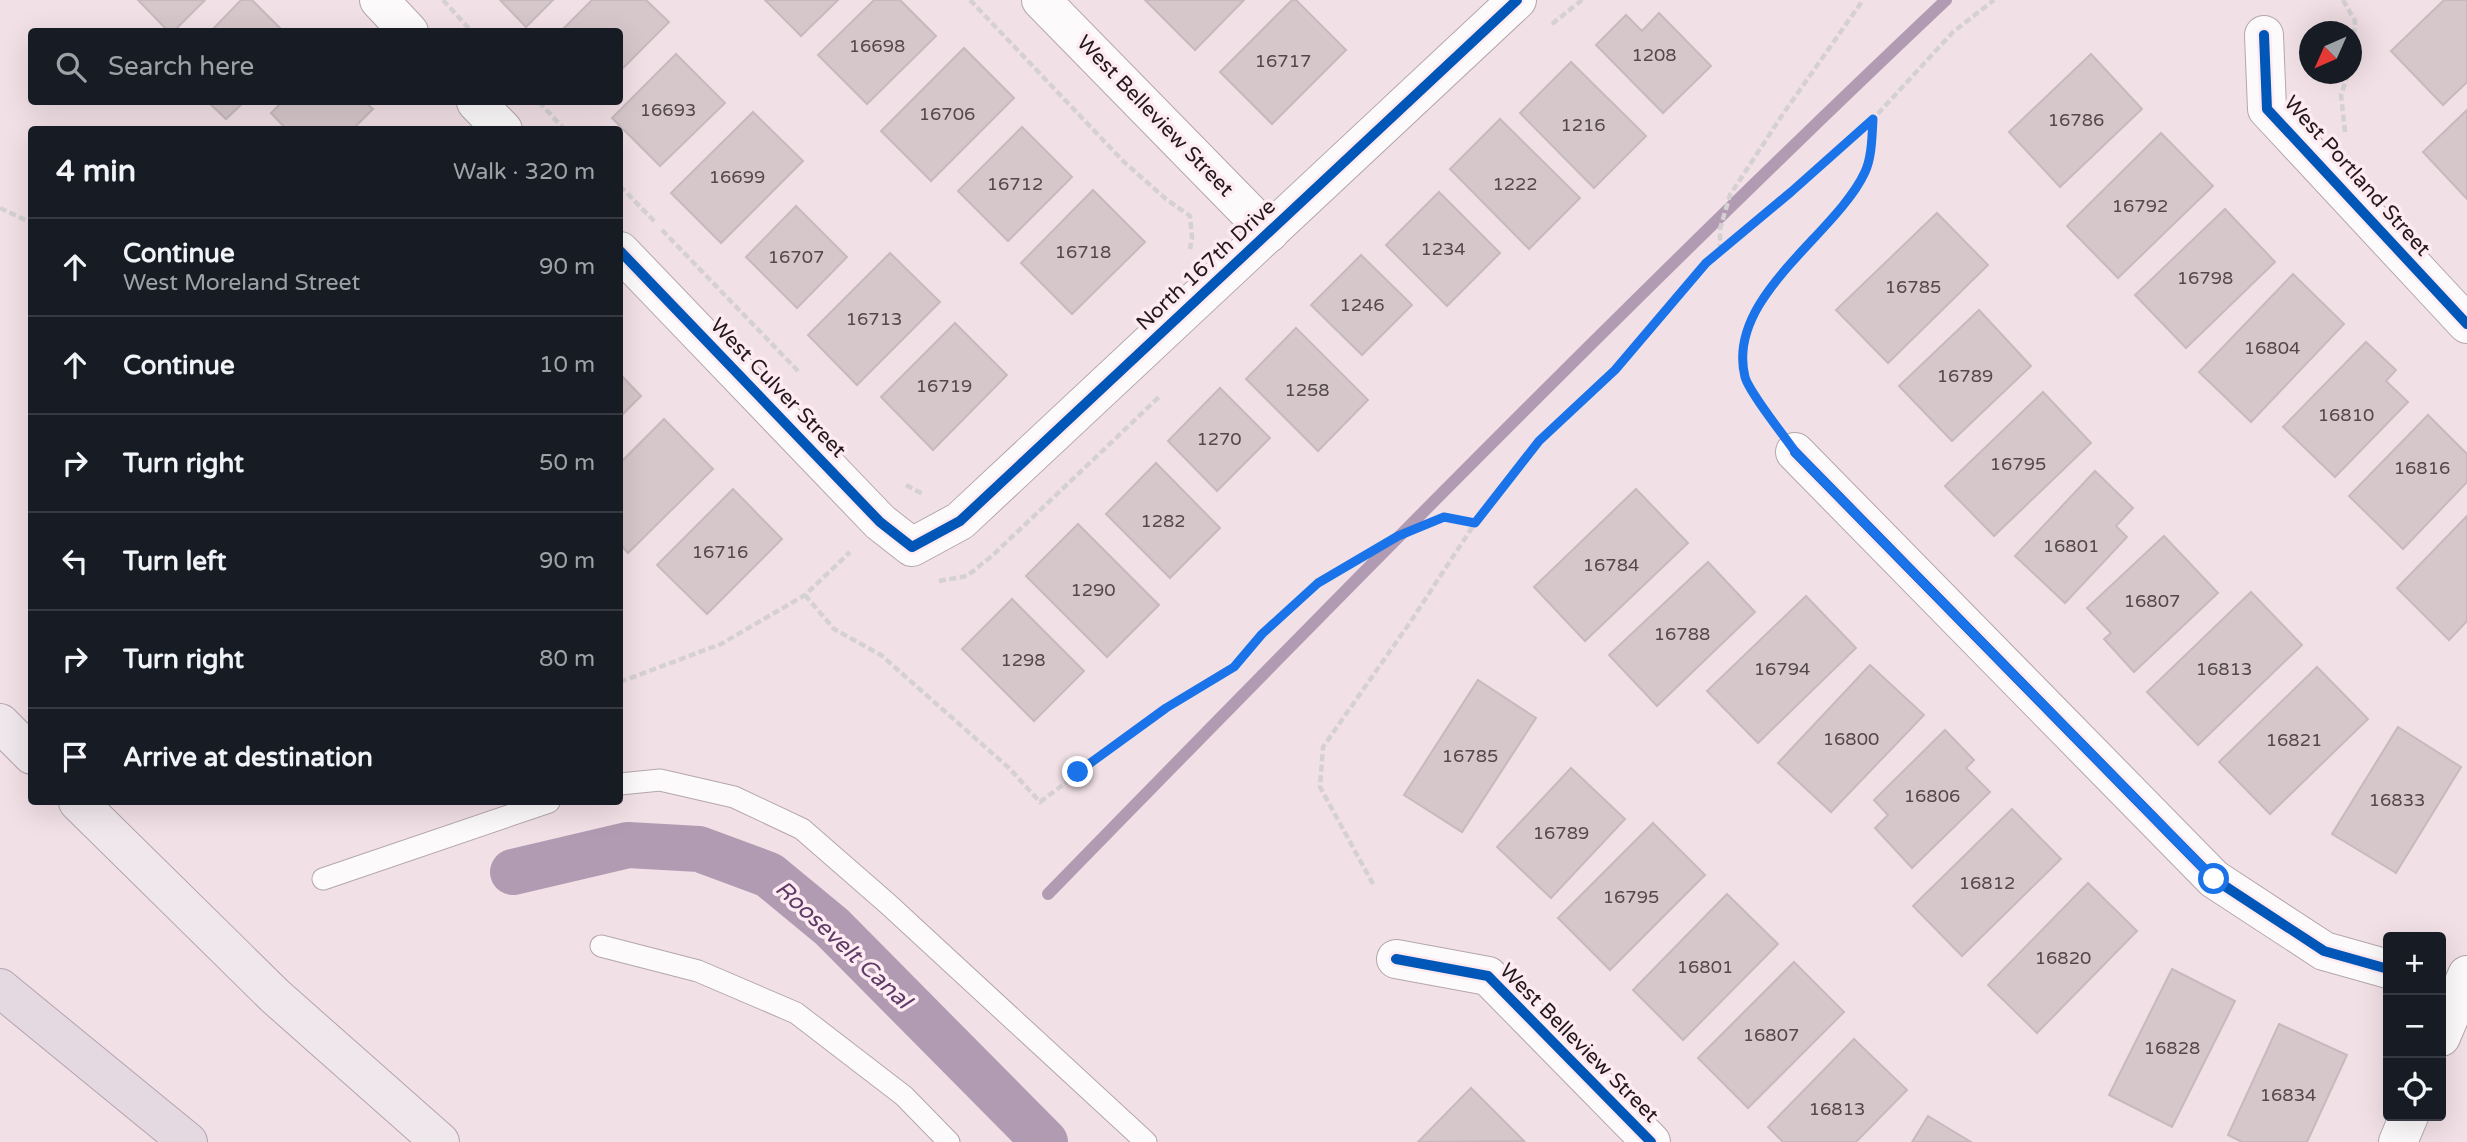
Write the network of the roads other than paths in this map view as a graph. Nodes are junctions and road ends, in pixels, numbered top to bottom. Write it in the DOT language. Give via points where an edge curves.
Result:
graph roads {
  1 [pos="379,0"];
  2 [pos="1041,0"];
  3 [pos="1517,0"];
  4 [pos="405,28"];
  5 [pos="2264,35"];
  6 [pos="479,105"];
  7 [pos="499,126"];
  8 [pos="1269,233"];
  9 [pos="623,254"];
  10 [pos="2467,324"];
  11 [pos="1796,453"];
  12 [pos="912,547"];
  13 [pos="0,723"];
  14 [pos="28,751"];
  15 [pos="623,784"];
  16 [pos="540,805"];
  17 [pos="82,806"];
  18 [pos="323,879"];
  19 [pos="601,946"];
  20 [pos="1396,959"];
  21 [pos="2383,968"];
  22 [pos="2456,983"];
  23 [pos="0,988"];
  24 [pos="2446,1019"];
  25 [pos="2407,1121"];
  26 [pos="188,1142"];
  27 [pos="440,1142"];
  28 [pos="949,1142"];
  29 [pos="1146,1142"];
  30 [pos="1651,1142"];
  31 [pos="2398,1142"];
  1 -- 4 [label="street"];
  2 -- 8 [label="street, West Belleview Street"];
  3 -- 8 [label="street, North 167th Drive"];
  5 -- 10 [label="street, West Portland Street" via="2267,109"];
  6 -- 7 [label="street"];
  8 -- 12 [label="street, North 167th Drive" via="960,522"];
  9 -- 12 [label="street, West Culver Street" via="880,523"];
  11 -- 21 [label="street" via="2214,879 2324,951"];
  13 -- 14 [label="main road"];
  15 -- 29 [label="lane" via="660,780 734,797 802,829"];
  16 -- 18 [label="lane"];
  17 -- 27 [label="main road" via="275,996"];
  19 -- 28 [label="lane" via="698,971 796,1013 904,1096"];
  20 -- 30 [label="street, West Belleview Street" via="1488,976"];
  22 -- 24 [label="street"];
  23 -- 26 [label="highway"];
  25 -- 31 [label="street"];
}
